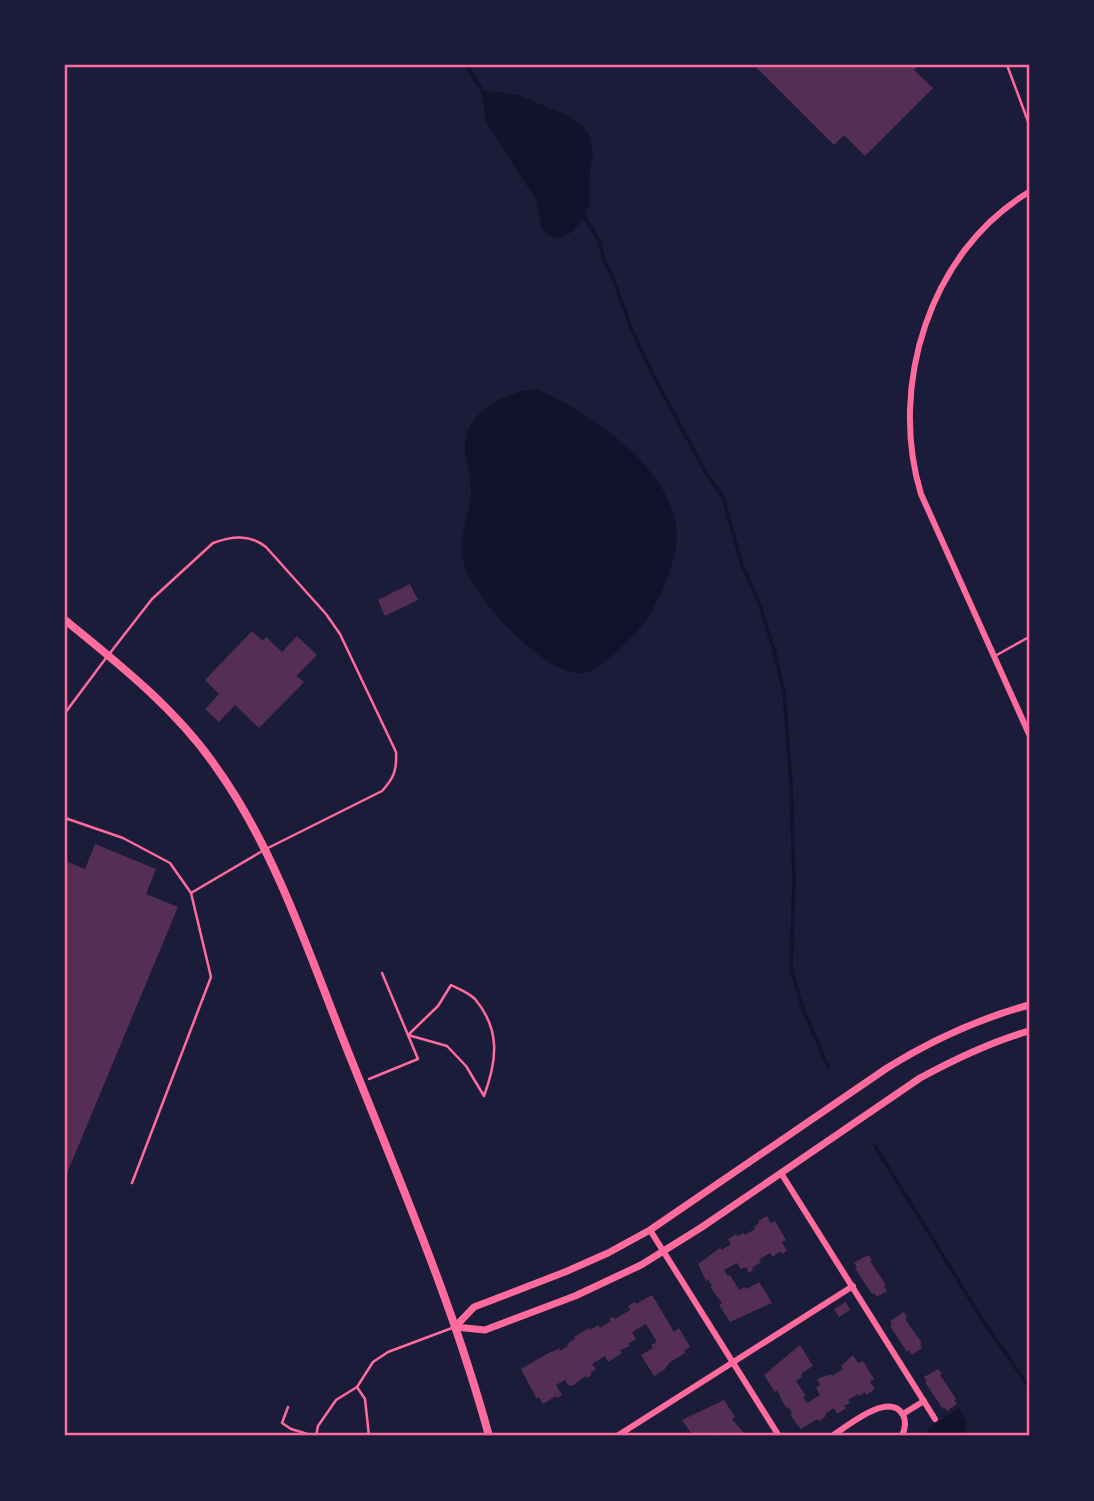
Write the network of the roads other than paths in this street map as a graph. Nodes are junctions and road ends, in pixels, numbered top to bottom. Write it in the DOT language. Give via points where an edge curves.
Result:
graph roads {
  1 [pos="1007,65"];
  2 [pos="1029,124"];
  3 [pos="1029,192"];
  4 [pos="65,620"];
  5 [pos="1029,637"];
  6 [pos="108,655"];
  7 [pos="994,657"];
  8 [pos="65,713"];
  9 [pos="1029,734"];
  10 [pos="65,818"];
  11 [pos="264,850"];
  12 [pos="191,892"];
  13 [pos="1029,1004"];
  14 [pos="1029,1031"];
  15 [pos="781,1173"];
  16 [pos="132,1183"];
  17 [pos="650,1230"];
  18 [pos="664,1252"];
  19 [pos="853,1286"];
  20 [pos="455,1326"];
  21 [pos="733,1363"];
  22 [pos="357,1387"];
  23 [pos="924,1401"];
  24 [pos="288,1407"];
  25 [pos="903,1414"];
  26 [pos="935,1419"];
  27 [pos="315,1436"];
  28 [pos="369,1436"];
  29 [pos="489,1436"];
  30 [pos="617,1436"];
  31 [pos="779,1436"];
  32 [pos="832,1436"];
  33 [pos="902,1436"];
  1 -- 2 [label="lane"];
  3 -- 7 [label="street" via="988,224 945,281 924,329 910,400 913,464 921,494"];
  4 -- 6 [label="main road"];
  5 -- 7 [label="lane"];
  6 -- 8 [label="lane"];
  6 -- 11 [label="main road" via="198,744 231,789"];
  6 -- 11 [label="lane" via="152,599 212,543 225,538 256,539 326,614 396,752 397,766 382,791"];
  7 -- 9 [label="street"];
  10 -- 12 [label="lane" via="124,838 170,863"];
  11 -- 12 [label="lane"];
  11 -- 20 [label="main road"];
  12 -- 16 [label="lane" via="211,977"];
  13 -- 17 [label="street" via="968,1025 907,1056"];
  14 -- 15 [label="street" via="929,1073"];
  15 -- 18 [label="street"];
  15 -- 19 [label="street"];
  17 -- 18 [label="street"];
  17 -- 20 [label="street" via="565,1272 474,1307"];
  18 -- 20 [label="street" via="575,1296 485,1330"];
  18 -- 21 [label="street"];
  19 -- 21 [label="street"];
  19 -- 23 [label="street"];
  20 -- 22 [label="lane" via="380,1357"];
  20 -- 29 [label="main road"];
  21 -- 30 [label="street"];
  21 -- 31 [label="street"];
  22 -- 27 [label="lane" via="336,1400"];
  22 -- 28 [label="lane" via="365,1399"];
  23 -- 25 [label="street"];
  23 -- 26 [label="street"];
  24 -- 27 [label="lane" via="282,1423"];
  25 -- 32 [label="street" via="894,1406 880,1407"];
  25 -- 33 [label="street"];
}
